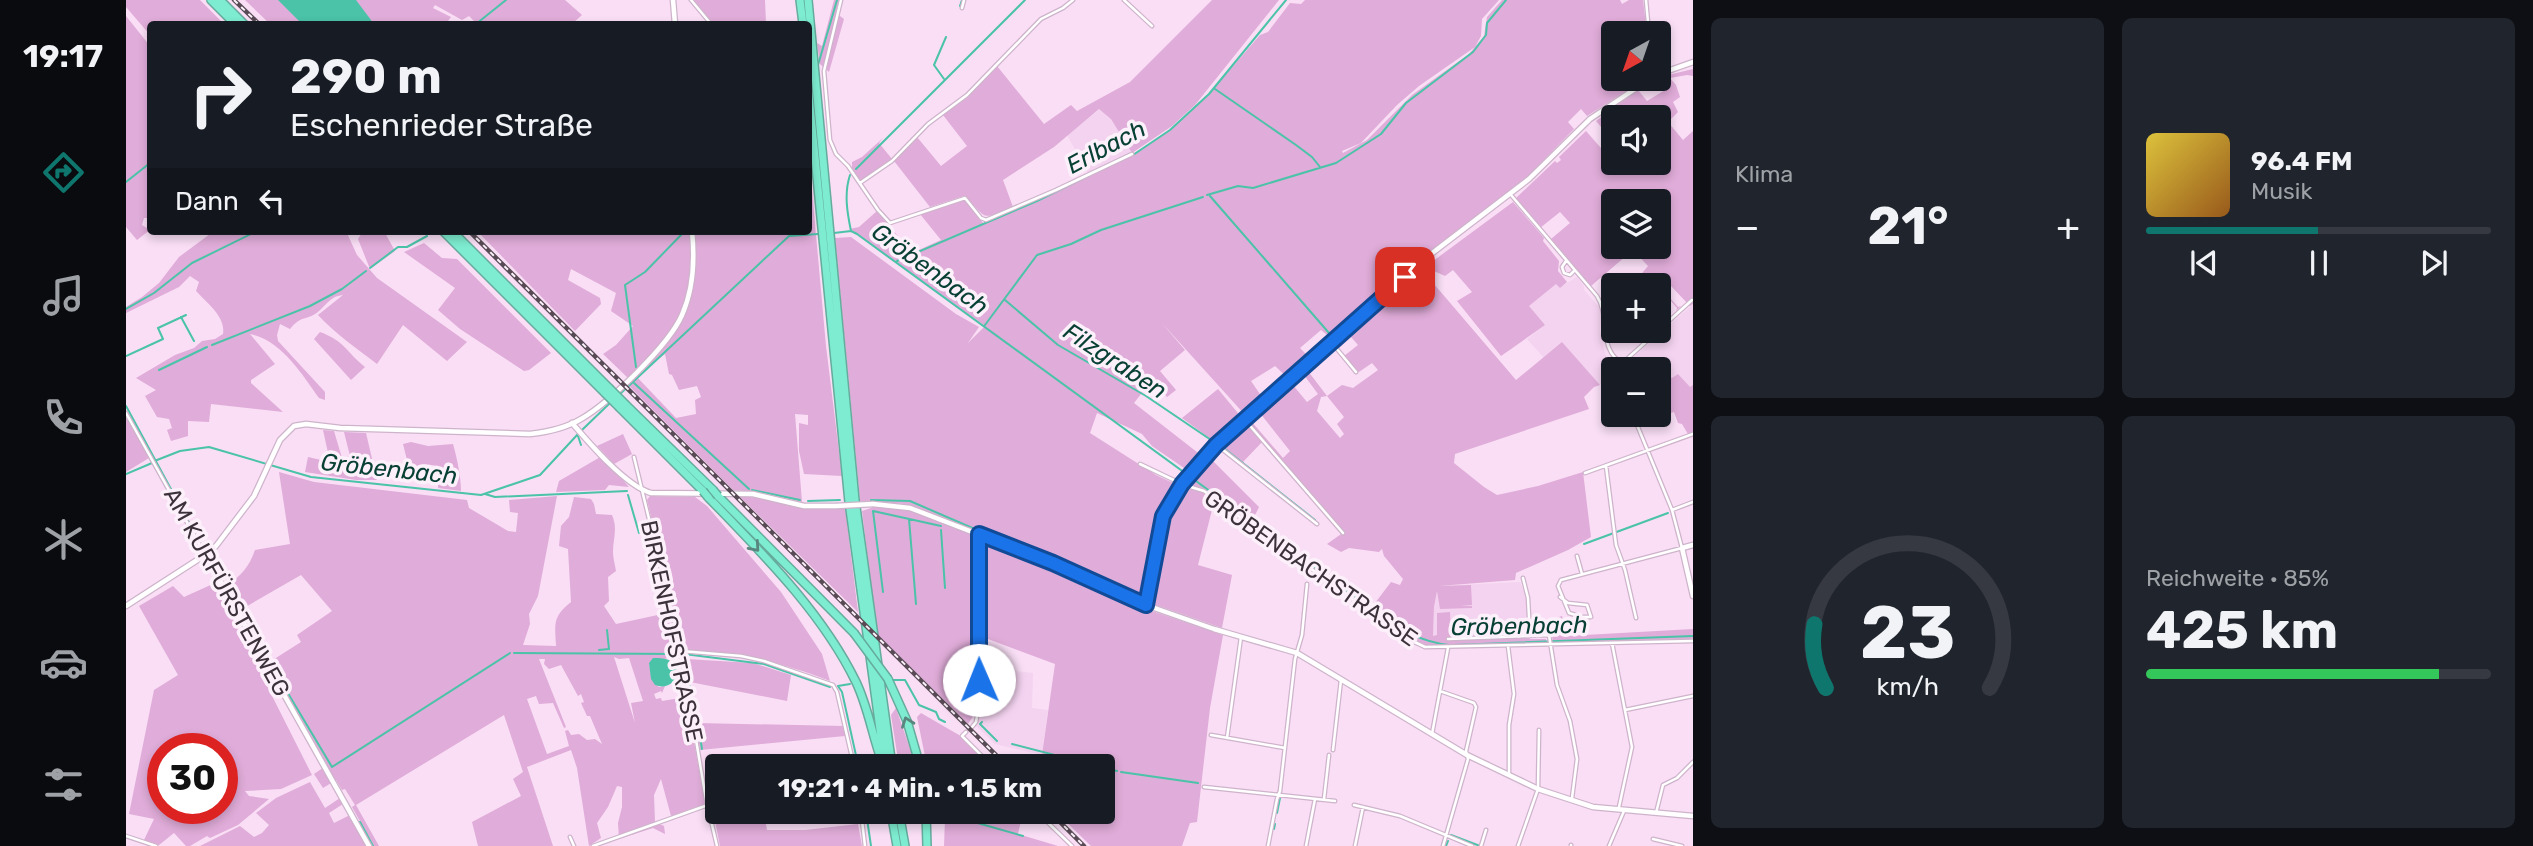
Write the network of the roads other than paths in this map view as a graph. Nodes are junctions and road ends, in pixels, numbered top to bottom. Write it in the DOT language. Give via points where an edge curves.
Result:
graph roads {
  1 [pos="211,0"];
  2 [pos="220,0"];
  3 [pos="673,0"];
  4 [pos="691,0"];
  5 [pos="800,0"];
  6 [pos="808,0"];
  7 [pos="841,0"];
  8 [pos="964,0"];
  9 [pos="1073,0"];
  10 [pos="1124,0"];
  11 [pos="1646,0"];
  12 [pos="962,8"];
  13 [pos="232,21"];
  14 [pos="241,21"];
  15 [pos="675,21"];
  16 [pos="708,21"];
  17 [pos="803,21"];
  18 [pos="810,21"];
  19 [pos="1648,21"];
  20 [pos="1152,26"];
  21 [pos="812,45"];
  22 [pos="1693,62"];
  23 [pos="1671,70"];
  24 [pos="1632,91"];
  25 [pos="812,119"];
  26 [pos="1132,154"];
  27 [pos="860,183"];
  28 [pos="1510,194"];
  29 [pos="825,227"];
  30 [pos="447,235"];
  31 [pos="456,235"];
  32 [pos="692,235"];
  33 [pos="826,239"];
  34 [pos="1566,261"];
  35 [pos="1574,271"];
  36 [pos="1692,300"];
  37 [pos="1671,319"];
  38 [pos="1332,343"];
  39 [pos="1645,343"];
  40 [pos="1614,357"];
  41 [pos="1630,357"];
  42 [pos="1356,372"];
  43 [pos="607,390"];
  44 [pos="126,413"];
  45 [pos="1245,420"];
  46 [pos="572,423"];
  47 [pos="1638,427"];
  48 [pos="1693,434"];
  49 [pos="1216,445"];
  50 [pos="1648,450"];
  51 [pos="634,457"];
  52 [pos="1140,464"];
  53 [pos="1606,466"];
  54 [pos="1585,473"];
  55 [pos="1182,484"];
  56 [pos="642,491"];
  57 [pos="711,493"];
  58 [pos="1693,502"];
  59 [pos="1672,510"];
  60 [pos="1317,524"];
  61 [pos="1343,533"];
  62 [pos="979,534"];
  63 [pos="1693,545"];
  64 [pos="1682,548"];
  65 [pos="205,554"];
  66 [pos="1577,556"];
  67 [pos="1622,563"];
  68 [pos="1582,574"];
  69 [pos="1523,578"];
  70 [pos="1307,584"];
  71 [pos="1693,596"];
  72 [pos="1560,597"];
  73 [pos="1146,605"];
  74 [pos="126,606"];
  75 [pos="1636,618"];
  76 [pos="1530,636"];
  77 [pos="1241,637"];
  78 [pos="1448,639"];
  79 [pos="1550,641"];
  80 [pos="1693,641"];
  81 [pos="1612,643"];
  82 [pos="1508,646"];
  83 [pos="1448,648"];
  84 [pos="681,652"];
  85 [pos="1297,653"];
  86 [pos="1341,680"];
  87 [pos="1440,691"];
  88 [pos="1693,696"];
  89 [pos="1625,710"];
  90 [pos="972,727"];
  91 [pos="1539,730"];
  92 [pos="966,732"];
  93 [pos="1432,734"];
  94 [pos="1211,735"];
  95 [pos="1227,738"];
  96 [pos="1284,748"];
  97 [pos="1333,750"];
  98 [pos="851,754"];
  99 [pos="880,754"];
  100 [pos="882,754"];
  101 [pos="890,754"];
  102 [pos="917,754"];
  103 [pos="980,754"];
  104 [pos="1329,755"];
  105 [pos="1467,755"];
  106 [pos="1693,762"];
  107 [pos="1508,776"];
  108 [pos="1204,787"];
  109 [pos="705,788"];
  110 [pos="1538,789"];
  111 [pos="1279,794"];
  112 [pos="1315,799"];
  113 [pos="1324,799"];
  114 [pos="1335,800"];
  115 [pos="1572,802"];
  116 [pos="1354,804"];
  117 [pos="705,806"];
  118 [pos="1363,807"];
  119 [pos="1621,811"];
  120 [pos="1656,813"];
  121 [pos="1693,816"];
  122 [pos="712,824"];
  123 [pos="863,824"];
  124 [pos="893,824"];
  125 [pos="901,824"];
  126 [pos="926,824"];
  127 [pos="1049,824"];
  128 [pos="1486,830"];
  129 [pos="1447,835"];
  130 [pos="126,836"];
  131 [pos="569,837"];
  132 [pos="1653,839"];
  133 [pos="1481,845"];
  134 [pos="156,846"];
  135 [pos="369,846"];
  136 [pos="574,846"];
  137 [pos="593,846"];
  138 [pos="717,846"];
  139 [pos="865,846"];
  140 [pos="897,846"];
  141 [pos="905,846"];
  142 [pos="927,846"];
  143 [pos="1072,846"];
  144 [pos="1268,846"];
  145 [pos="1306,846"];
  146 [pos="1354,846"];
  147 [pos="1443,846"];
  148 [pos="1472,846"];
  149 [pos="1518,846"];
  150 [pos="1609,846"];
  151 [pos="1682,846"];
  1 -- 13 [label="highway"];
  2 -- 14 [label="highway"];
  3 -- 15 [label="street"];
  4 -- 16 [label="street"];
  5 -- 17 [label="highway"];
  6 -- 18 [label="highway"];
  7 -- 27 [label="street" via="824,71 830,140"];
  8 -- 12 [label="street"];
  9 -- 27 [label="street" via="1041,19 967,95"];
  10 -- 20 [label="street"];
  11 -- 19 [label="street"];
  21 -- 29 [label="highway"];
  22 -- 23 [label="street"];
  24 -- 28 [label="street" via="1577,129"];
  25 -- 29 [label="highway"];
  26 -- 27 [label="street" via="986,220 965,198 890,223"];
  28 -- 34 [label="street"];
  28 -- 38 [label="street" via="1418,264"];
  29 -- 33 [label="highway"];
  30 -- 43 [label="highway"];
  31 -- 43 [label="highway"];
  32 -- 46 [label="street" via="693,279 679,321 627,381 590,414"];
  33 -- 100 [label="highway" via="849,502"];
  33 -- 101 [label="highway"];
  34 -- 35 [label="street"];
  34 -- 35 [label="street" via="1564,274"];
  35 -- 40 [label="street" via="1603,305 1607,345"];
  36 -- 37 [label="street"];
  38 -- 42 [label="street"];
  38 -- 45 [label="street"];
  39 -- 41 [label="street"];
  43 -- 57 [label="highway, bridge"];
  44 -- 65 [label="street, AM KURFÜRSTENWEG"];
  45 -- 49 [label="street"];
  45 -- 61 [label="street"];
  46 -- 56 [label="street"];
  46 -- 65 [label="street" via="547,432 521,434 300,425 283,435 254,496"];
  47 -- 50 [label="street"];
  48 -- 50 [label="street"];
  49 -- 55 [label="street"];
  49 -- 60 [label="street"];
  50 -- 53 [label="street"];
  50 -- 59 [label="street"];
  51 -- 56 [label="street, BIRKENHOFSTRASSE"];
  52 -- 55 [label="street, GRÖBENBACHSTRASSE"];
  53 -- 54 [label="street"];
  53 -- 67 [label="street"];
  55 -- 73 [label="street" via="1163,516"];
  55 -- 83 [label="street, GRÖBENBACHSTRASSE" via="1211,496 1413,643"];
  56 -- 62 [label="street, bridge" via="753,494 804,506 910,508"];
  56 -- 84 [label="street, BIRKENHOFSTRASSE"];
  57 -- 99 [label="highway, one-way" via="829,635 857,685"];
  102 -- 57 [label="highway, one-way, bridge" via="888,679 854,633"];
  58 -- 59 [label="street"];
  59 -- 64 [label="street"];
  62 -- 73 [label="street"];
  62 -- 90 [label="street" via="980,698"];
  63 -- 64 [label="street"];
  64 -- 67 [label="street"];
  64 -- 71 [label="street"];
  65 -- 74 [label="street"];
  65 -- 135 [label="street, AM KURFÜRSTENWEG"];
  66 -- 68 [label="street"];
  67 -- 68 [label="street"];
  67 -- 75 [label="street"];
  68 -- 72 [label="street" via="1559,582"];
  69 -- 76 [label="street"];
  70 -- 85 [label="street"];
  72 -- 72 [label="street" via="1569,613 1591,617 1587,605"];
  73 -- 77 [label="street"];
  76 -- 78 [label="street"];
  76 -- 79 [label="street" via="1549,635"];
  77 -- 85 [label="street"];
  77 -- 95 [label="street"];
  79 -- 81 [label="street, GRÖBENBACHSTRASSE"];
  79 -- 82 [label="street, GRÖBENBACHSTRASSE"];
  79 -- 115 [label="street" via="1577,759"];
  80 -- 81 [label="street, GRÖBENBACHSTRASSE"];
  81 -- 89 [label="street"];
  82 -- 83 [label="street, GRÖBENBACHSTRASSE"];
  82 -- 107 [label="street" via="1514,694"];
  83 -- 87 [label="street"];
  84 -- 98 [label="street" via="764,661 832,685"];
  84 -- 109 [label="street, BIRKENHOFSTRASSE"];
  85 -- 86 [label="street"];
  85 -- 96 [label="street"];
  86 -- 93 [label="street"];
  86 -- 97 [label="street"];
  87 -- 93 [label="street"];
  87 -- 105 [label="street" via="1476,707"];
  88 -- 89 [label="street"];
  89 -- 119 [label="street" via="1632,752"];
  91 -- 110 [label="street"];
  92 -- 103 [label="street" via="962,736"];
  93 -- 105 [label="street"];
  94 -- 95 [label="street"];
  95 -- 96 [label="street"];
  96 -- 111 [label="street"];
  104 -- 113 [label="street"];
  105 -- 107 [label="street"];
  105 -- 129 [label="street"];
  106 -- 120 [label="street" via="1663,785"];
  107 -- 110 [label="street"];
  108 -- 111 [label="street"];
  110 -- 115 [label="street"];
  110 -- 149 [label="street"];
  111 -- 112 [label="street"];
  111 -- 144 [label="street"];
  112 -- 113 [label="street"];
  112 -- 145 [label="street"];
  113 -- 114 [label="street"];
  115 -- 119 [label="street"];
  116 -- 118 [label="street"];
  117 -- 137 [label="street"];
  118 -- 129 [label="street"];
  118 -- 146 [label="street"];
  119 -- 120 [label="street"];
  119 -- 150 [label="street"];
  120 -- 121 [label="street"];
  122 -- 138 [label="street, BIRKENHOFSTRASSE"];
  123 -- 139 [label="street"];
  124 -- 140 [label="highway"];
  125 -- 141 [label="highway"];
  126 -- 142 [label="highway"];
  127 -- 143 [label="street"];
  128 -- 133 [label="street"];
  129 -- 147 [label="street"];
  129 -- 148 [label="street"];
  130 -- 134 [label="street"];
  131 -- 136 [label="street"];
  132 -- 151 [label="street"];
}
